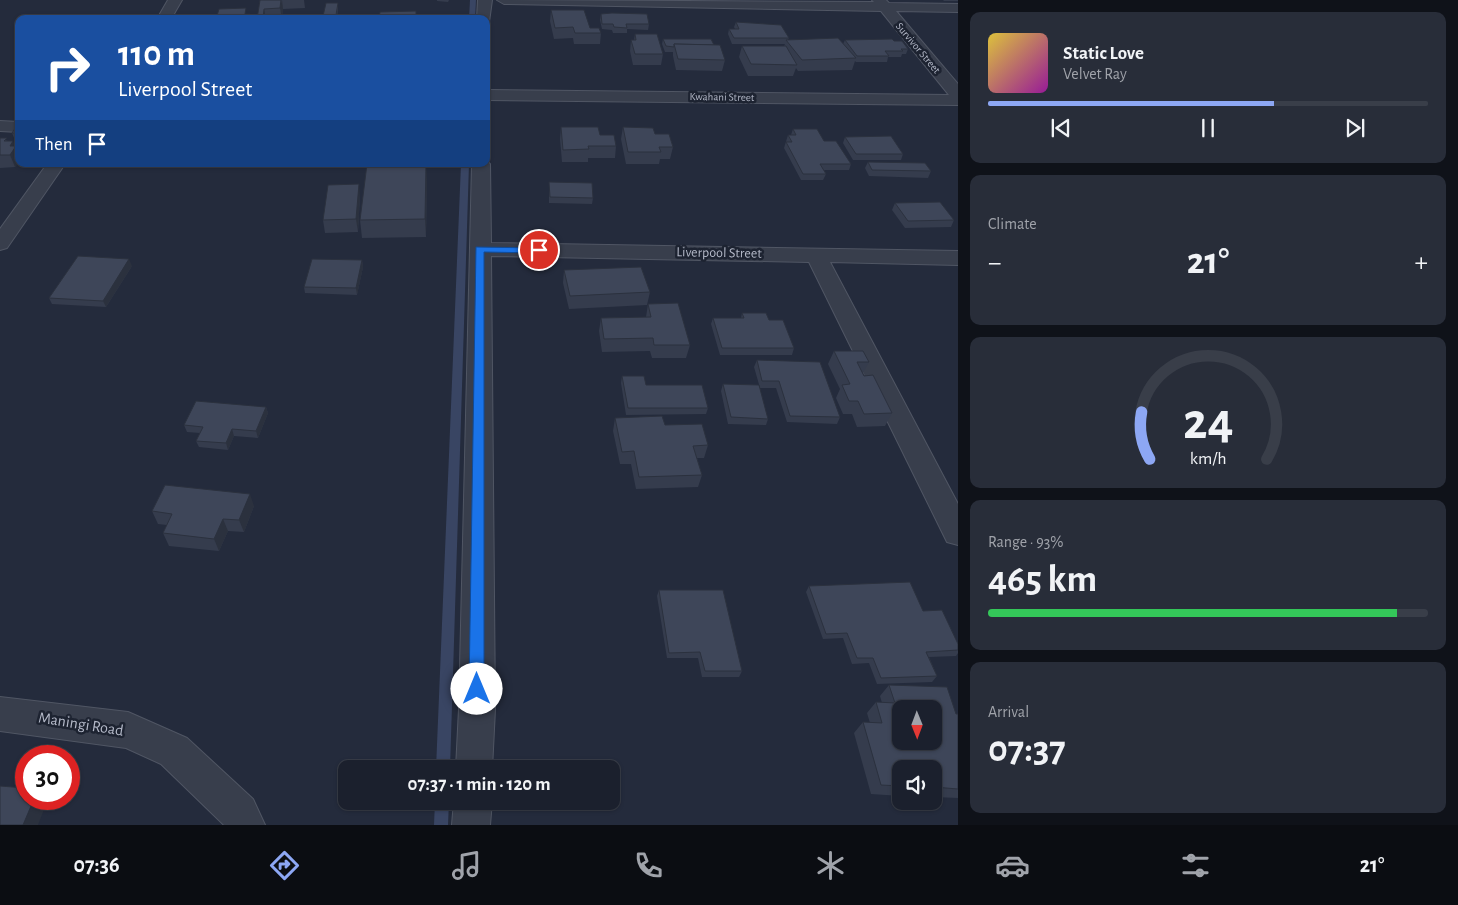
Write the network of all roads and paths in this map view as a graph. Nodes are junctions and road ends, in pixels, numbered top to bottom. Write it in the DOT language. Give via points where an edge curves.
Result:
graph roads {
  1 [pos="176,0"];
  2 [pos="485,0"];
  3 [pos="504,0"];
  4 [pos="696,2"];
  5 [pos="881,4"];
  6 [pos="958,8"];
  7 [pos="167,15"];
  8 [pos="484,15"];
  9 [pos="490,95"];
  10 [pos="958,96"];
  11 [pos="958,100"];
  12 [pos="0,126"];
  13 [pos="15,127"];
  14 [pos="54,167"];
  15 [pos="481,167"];
  16 [pos="0,244"];
  17 [pos="480,249"];
  18 [pos="816,255"];
  19 [pos="958,258"];
  20 [pos="954,517"];
  21 [pos="0,714"];
  22 [pos="474,760"];
  23 [pos="472,810"];
  24 [pos="246,825"];
  25 [pos="472,825"];
  1 -- 7 [label="street"];
  2 -- 8 [label="street"];
  3 -- 4 [label="street"];
  4 -- 5 [label="street"];
  5 -- 6 [label="street"];
  5 -- 10 [label="street, Survivor Street"];
  9 -- 11 [label="street, Kwahani Street"];
  12 -- 13 [label="street"];
  14 -- 16 [label="street"];
  15 -- 17 [label="street"];
  17 -- 18 [label="street, Liverpool Street"];
  17 -- 22 [label="street"];
  18 -- 19 [label="street, Liverpool Street"];
  18 -- 20 [label="street"];
  21 -- 24 [label="street, Maningi Road" via="128,730 174,751 239,813"];
  23 -- 25 [label="street"];
}
